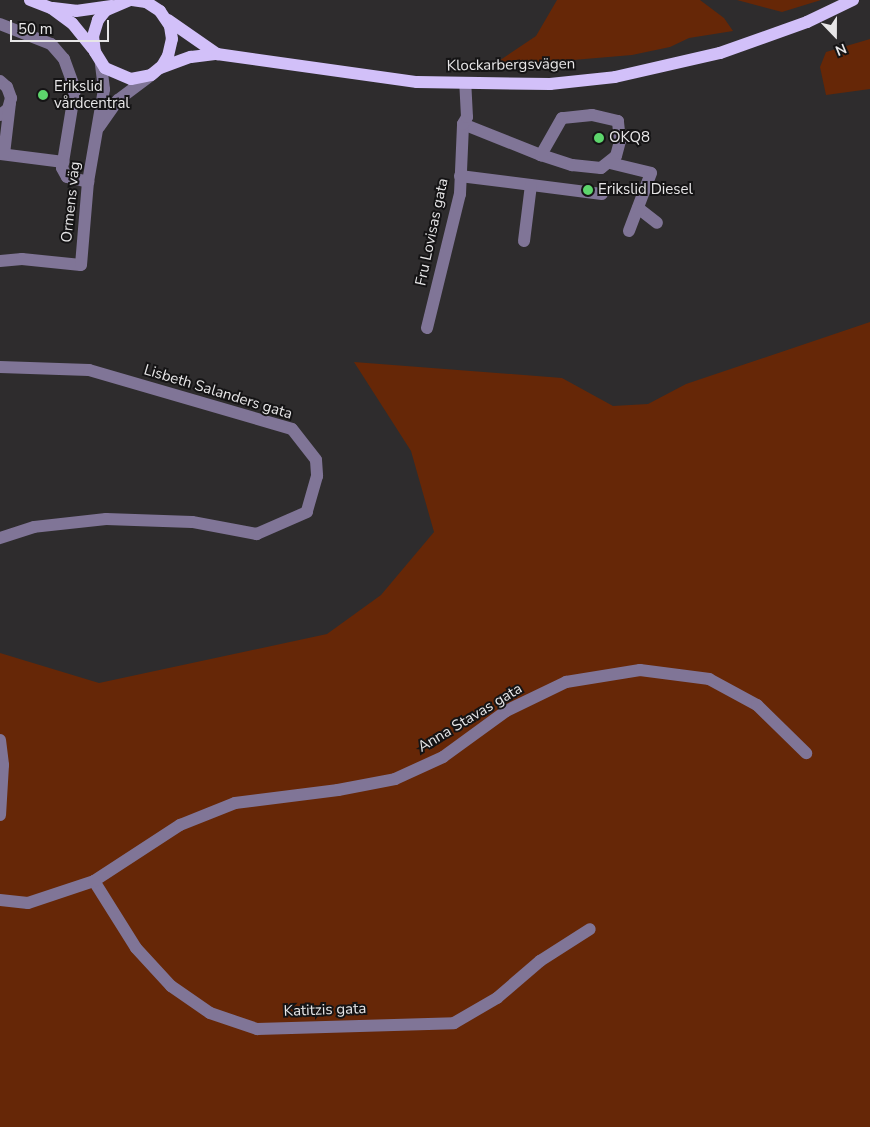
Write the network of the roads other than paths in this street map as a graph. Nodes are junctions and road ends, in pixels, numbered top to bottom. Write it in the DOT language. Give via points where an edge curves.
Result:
graph roads {
  1 [pos="30,0"];
  2 [pos="131,0"];
  3 [pos="156,0"];
  4 [pos="853,0"];
  5 [pos="115,3"];
  6 [pos="50,8"];
  7 [pos="166,18"];
  8 [pos="0,24"];
  9 [pos="217,54"];
  10 [pos="98,57"];
  11 [pos="158,70"];
  12 [pos="0,81"];
  13 [pos="465,82"];
  14 [pos="10,102"];
  15 [pos="0,115"];
  16 [pos="463,124"];
  17 [pos="98,129"];
  18 [pos="2,154"];
  19 [pos="541,155"];
  20 [pos="63,162"];
  21 [pos="610,163"];
  22 [pos="460,176"];
  23 [pos="88,182"];
  24 [pos="531,185"];
  25 [pos="602,194"];
  26 [pos="638,208"];
  27 [pos="657,224"];
  28 [pos="629,231"];
  29 [pos="524,241"];
  30 [pos="0,261"];
  31 [pos="427,328"];
  32 [pos="0,367"];
  33 [pos="0,538"];
  34 [pos="0,740"];
  35 [pos="806,753"];
  36 [pos="0,815"];
  37 [pos="94,881"];
  38 [pos="0,900"];
  39 [pos="590,929"];
  1 -- 6 [label="main road"];
  2 -- 5 [label="main road"];
  2 -- 7 [label="main road" via="152,5"];
  3 -- 7 [label="main road"];
  4 -- 13 [label="main road, Klockarbergsvägen" via="808,22 757,41 670,67 550,84"];
  5 -- 6 [label="main road" via="76,11"];
  5 -- 10 [label="main road" via="95,27"];
  6 -- 10 [label="main road" via="72,23"];
  7 -- 9 [label="main road, Klockarbergsvägen" via="196,43"];
  7 -- 11 [label="main road" via="172,39 171,49"];
  8 -- 20 [label="street" via="51,44 64,59 75,89"];
  9 -- 11 [label="main road, Klockarbergsvägen" via="191,57"];
  9 -- 13 [label="main road, Klockarbergsvägen" via="417,82"];
  10 -- 11 [label="main road" via="117,76 131,79"];
  10 -- 17 [label="street, Ormens väg" via="105,81"];
  11 -- 17 [label="street" via="118,100"];
  12 -- 14 [label="street" via="10,91"];
  13 -- 16 [label="street, Fru Lovisas gata" via="467,117"];
  14 -- 15 [label="street"];
  14 -- 18 [label="street"];
  16 -- 19 [label="street"];
  16 -- 22 [label="street, Fru Lovisas gata"];
  17 -- 23 [label="street, Ormens väg"];
  18 -- 20 [label="street"];
  19 -- 21 [label="street" via="572,165 601,168"];
  19 -- 21 [label="street" via="562,118 592,115 618,121 620,141 616,156"];
  20 -- 23 [label="street" via="67,177"];
  21 -- 26 [label="street" via="651,173"];
  22 -- 24 [label="street"];
  22 -- 31 [label="street, Fru Lovisas gata" via="460,194"];
  23 -- 30 [label="street, Ormens väg" via="81,264 22,259"];
  24 -- 25 [label="street"];
  24 -- 29 [label="street"];
  26 -- 27 [label="street"];
  26 -- 28 [label="street"];
  32 -- 33 [label="street, Lisbeth Salanders gata" via="88,370 292,429 316,460 318,476 307,512 257,534 192,522 106,519 34,527"];
  34 -- 36 [label="street" via="4,765"];
  35 -- 37 [label="street, Anna Stavas gata" via="757,705 709,679 640,670 566,682 506,711 443,757 395,779 235,803 180,825"];
  37 -- 38 [label="street, Anna Stavas gata" via="28,903"];
  37 -- 39 [label="street, Katitzis gata" via="136,948 172,986 210,1013 257,1029 454,1022 497,998 540,961"];
}
